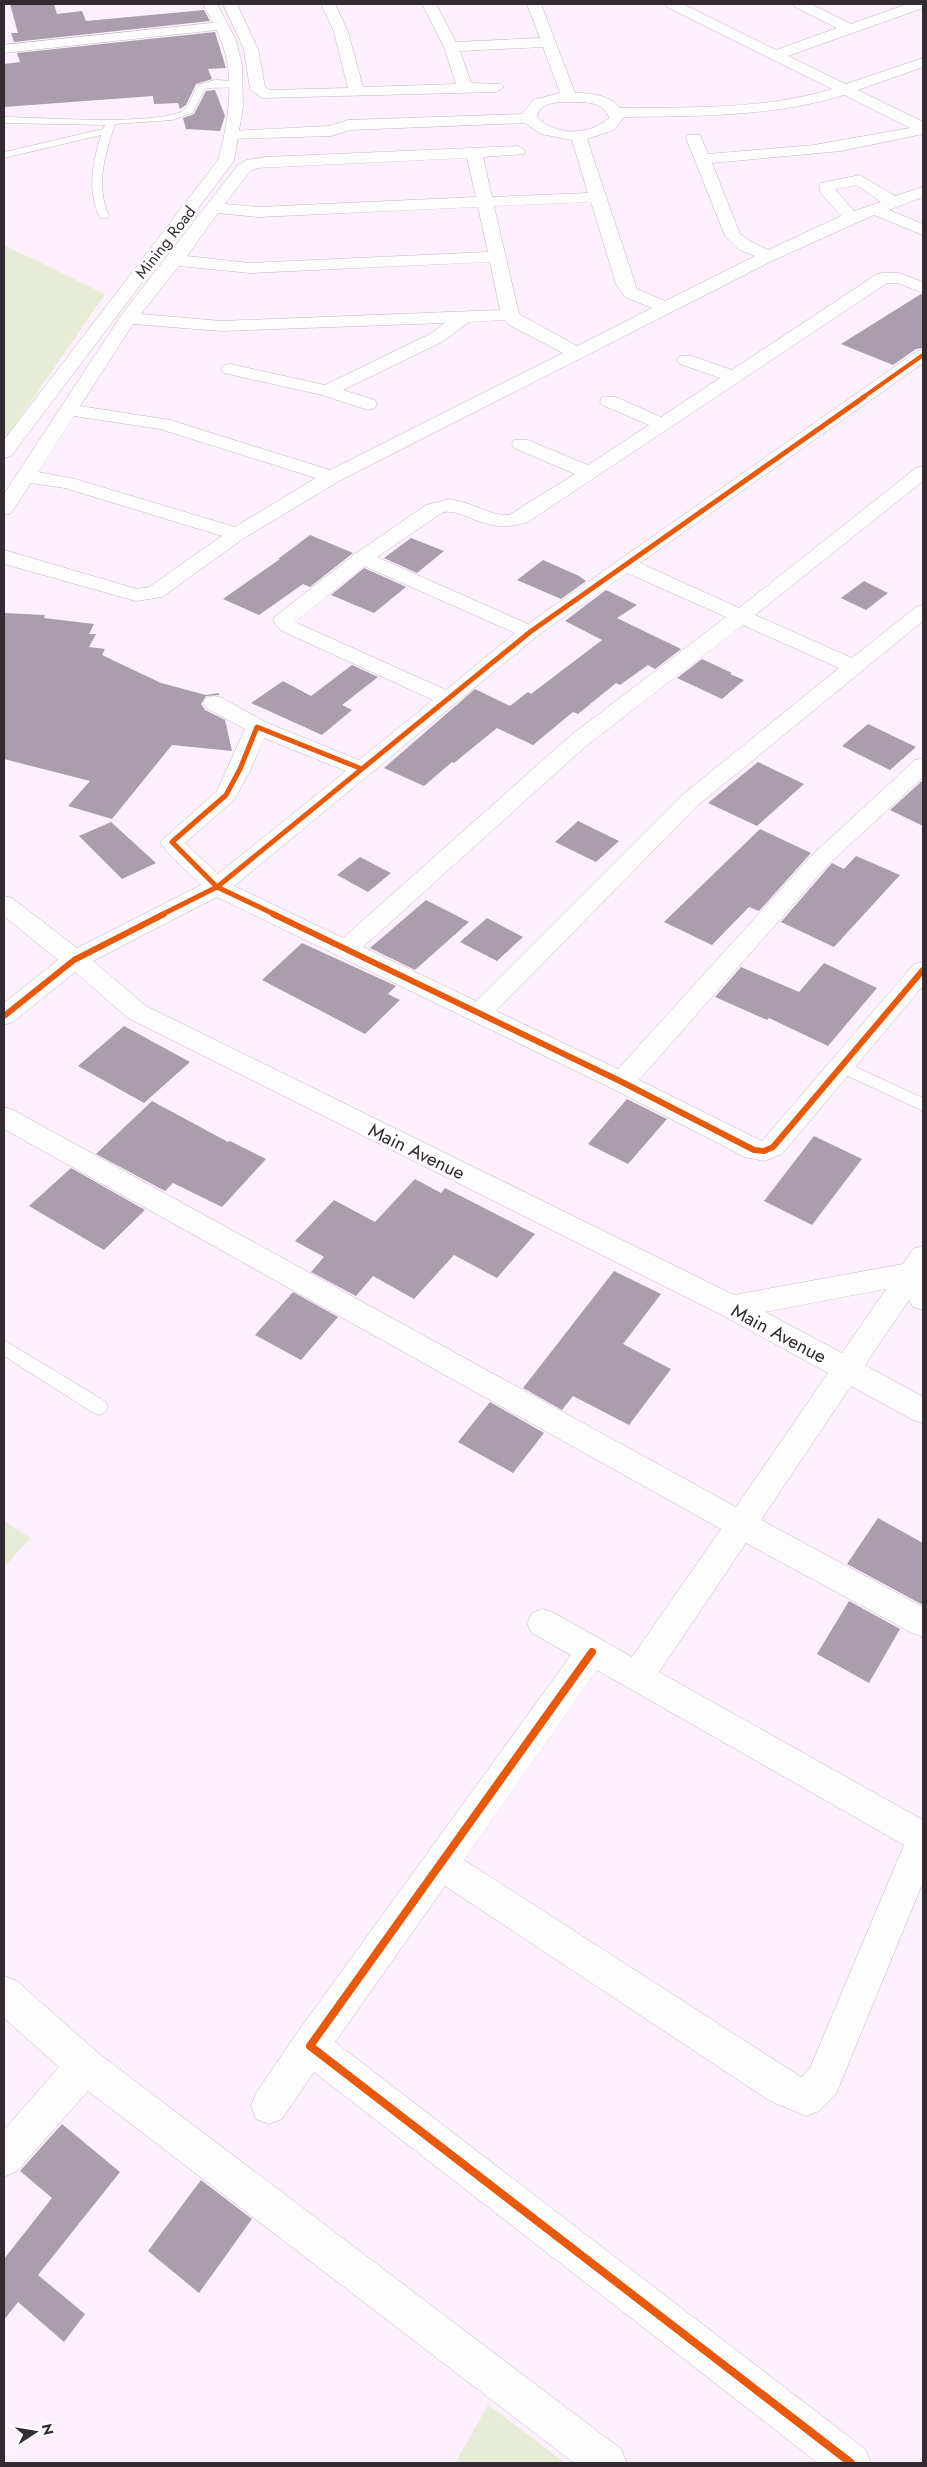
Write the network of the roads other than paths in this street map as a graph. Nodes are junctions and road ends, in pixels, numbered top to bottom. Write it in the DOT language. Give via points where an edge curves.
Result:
graph roads {
  1 [pos="210,4"];
  2 [pos="230,4"];
  3 [pos="328,4"];
  4 [pos="429,4"];
  5 [pos="534,4"];
  6 [pos="672,4"];
  7 [pos="800,4"];
  8 [pos="920,4"];
  9 [pos="221,26"];
  10 [pos="850,29"];
  11 [pos="548,42"];
  12 [pos="451,47"];
  13 [pos="4,49"];
  14 [pos="776,55"];
  15 [pos="923,62"];
  16 [pos="235,84"];
  17 [pos="496,87"];
  18 [pos="465,88"];
  19 [pos="845,90"];
  20 [pos="356,91"];
  21 [pos="569,97"];
  22 [pos="616,113"];
  23 [pos="528,118"];
  24 [pos="4,120"];
  25 [pos="111,121"];
  26 [pos="923,128"];
  27 [pos="232,129"];
  28 [pos="108,131"];
  29 [pos="578,135"];
  30 [pos="694,138"];
  31 [pos="518,151"];
  32 [pos="474,153"];
  33 [pos="4,155"];
  34 [pos="703,159"];
  35 [pos="923,192"];
  36 [pos="597,197"];
  37 [pos="484,202"];
  38 [pos="894,203"];
  39 [pos="215,208"];
  40 [pos="876,210"];
  41 [pos="104,216"];
  42 [pos="851,218"];
  43 [pos="923,230"];
  44 [pos="768,256"];
  45 [pos="496,257"];
  46 [pos="175,260"];
  47 [pos="923,288"];
  48 [pos="664,307"];
  49 [pos="510,315"];
  50 [pos="464,317"];
  51 [pos="128,318"];
  52 [pos="578,354"];
  53 [pos="233,355"];
  54 [pos="923,355"];
  55 [pos="686,360"];
  56 [pos="734,377"];
  57 [pos="327,391"];
  58 [pos="609,400"];
  59 [pos="368,404"];
  60 [pos="70,410"];
  61 [pos="663,424"];
  62 [pos="521,444"];
  63 [pos="4,452"];
  64 [pos="923,472"];
  65 [pos="590,473"];
  66 [pos="26,476"];
  67 [pos="332,477"];
  68 [pos="4,509"];
  69 [pos="237,534"];
  70 [pos="4,556"];
  71 [pos="362,558"];
  72 [pos="627,565"];
  73 [pos="923,611"];
  74 [pos="740,617"];
  75 [pos="530,632"];
  76 [pos="854,667"];
  77 [pos="446,698"];
  78 [pos="214,703"];
  79 [pos="257,727"];
  80 [pos="923,765"];
  81 [pos="362,769"];
  82 [pos="217,887"];
  83 [pos="4,904"];
  84 [pos="344,950"];
  85 [pos="74,960"];
  86 [pos="923,970"];
  87 [pos="478,1014"];
  88 [pos="4,1016"];
  89 [pos="843,1067"];
  90 [pos="622,1082"];
  91 [pos="923,1105"];
  92 [pos="4,1117"];
  93 [pos="917,1265"];
  94 [pos="923,1299"];
  95 [pos="732,1307"];
  96 [pos="4,1346"];
  97 [pos="848,1370"];
  98 [pos="99,1407"];
  99 [pos="923,1412"];
  100 [pos="741,1525"];
  101 [pos="543,1623"];
  102 [pos="923,1623"];
  103 [pos="592,1652"];
  104 [pos="637,1677"];
  105 [pos="923,1840"];
  106 [pos="439,1863"];
  107 [pos="4,1994"];
  108 [pos="310,2046"];
  109 [pos="85,2066"];
  110 [pos="269,2106"];
  111 [pos="4,2158"];
  112 [pos="608,2463"];
  113 [pos="851,2463"];
  1 -- 9 [label="street, Mining Road"];
  2 -- 20 [label="street" via="248,40 261,92 267,95"];
  3 -- 20 [label="street" via="341,32"];
  4 -- 12 [label="street"];
  5 -- 11 [label="street"];
  6 -- 14 [label="street"];
  7 -- 10 [label="street"];
  8 -- 10 [label="street"];
  9 -- 13 [label="street"];
  9 -- 16 [label="street, Mining Road" via="232,52"];
  10 -- 14 [label="street"];
  11 -- 12 [label="street"];
  11 -- 21 [label="street"];
  12 -- 18 [label="street"];
  14 -- 19 [label="street"];
  15 -- 19 [label="street"];
  16 -- 25 [label="lane" via="215,83 201,87 193,106 186,113 174,117"];
  16 -- 27 [label="street, Mining Road"];
  17 -- 18 [label="street"];
  18 -- 20 [label="street"];
  19 -- 22 [label="street" via="802,102 745,108"];
  19 -- 26 [label="street"];
  21 -- 22 [label="street" via="605,103"];
  21 -- 23 [label="street" via="534,106"];
  22 -- 29 [label="street" via="617,119 604,130"];
  23 -- 27 [label="street" via="348,125 331,131 280,127"];
  23 -- 29 [label="street" via="546,130"];
  24 -- 25 [label="lane"];
  25 -- 28 [label="lane"];
  26 -- 34 [label="street" via="837,149"];
  27 -- 63 [label="street, Mining Road" via="226,160 218,174"];
  28 -- 33 [label="lane"];
  28 -- 41 [label="lane" via="96,179 97,205"];
  29 -- 36 [label="street"];
  30 -- 34 [label="street"];
  31 -- 32 [label="street"];
  32 -- 37 [label="street"];
  32 -- 39 [label="street" via="253,164 244,168"];
  34 -- 44 [label="street" via="733,236"];
  35 -- 38 [label="street"];
  36 -- 37 [label="street"];
  36 -- 48 [label="street" via="625,284 631,293"];
  37 -- 39 [label="street" via="258,212"];
  37 -- 45 [label="street"];
  38 -- 40 [label="street"];
  38 -- 42 [label="street" via="860,180 827,186 826,189"];
  39 -- 46 [label="street"];
  40 -- 42 [label="street"];
  40 -- 43 [label="street"];
  42 -- 44 [label="street"];
  44 -- 48 [label="street"];
  45 -- 46 [label="street" via="250,268"];
  45 -- 49 [label="street"];
  46 -- 51 [label="street"];
  47 -- 56 [label="street" via="899,278 884,278"];
  48 -- 52 [label="street"];
  49 -- 50 [label="street"];
  49 -- 52 [label="street" via="515,321"];
  50 -- 53 [label="street"];
  50 -- 57 [label="street" via="436,338"];
  51 -- 53 [label="street" via="221,326"];
  51 -- 60 [label="street"];
  52 -- 67 [label="street"];
  53 -- 57 [label="street"];
  54 -- 72 [label="street"];
  55 -- 56 [label="street"];
  56 -- 61 [label="street"];
  57 -- 59 [label="street"];
  58 -- 61 [label="street"];
  60 -- 66 [label="street"];
  60 -- 67 [label="street" via="163,424"];
  61 -- 65 [label="street"];
  62 -- 65 [label="street"];
  64 -- 74 [label="street"];
  65 -- 71 [label="street" via="511,522 500,523 454,506 437,506"];
  66 -- 68 [label="street"];
  66 -- 69 [label="street" via="68,483"];
  67 -- 69 [label="street"];
  69 -- 70 [label="street" via="155,593 146,595"];
  71 -- 75 [label="street"];
  71 -- 77 [label="street" via="283,620 284,624"];
  72 -- 74 [label="street"];
  72 -- 75 [label="street"];
  73 -- 76 [label="street"];
  74 -- 76 [label="street"];
  74 -- 84 [label="street" via="578,741"];
  75 -- 77 [label="street"];
  76 -- 87 [label="street" via="689,801"];
  77 -- 81 [label="street"];
  78 -- 79 [label="street"];
  79 -- 81 [label="street"];
  79 -- 82 [label="street" via="226,795 172,842"];
  80 -- 90 [label="street" via="820,860"];
  81 -- 82 [label="street"];
  82 -- 84 [label="street"];
  82 -- 85 [label="street"];
  83 -- 85 [label="street, Main Avenue"];
  84 -- 87 [label="street"];
  85 -- 88 [label="street"];
  85 -- 95 [label="street, Main Avenue" via="138,1012"];
  86 -- 89 [label="street"];
  87 -- 90 [label="street"];
  89 -- 90 [label="street" via="773,1148 764,1151 754,1150"];
  89 -- 91 [label="lane"];
  92 -- 100 [label="street"];
  93 -- 94 [label="street"];
  93 -- 95 [label="street"];
  93 -- 97 [label="street, Main Avenue"];
  95 -- 97 [label="street, Main Avenue"];
  96 -- 98 [label="lane"];
  97 -- 99 [label="street, Main Avenue"];
  97 -- 100 [label="street, Main Avenue"];
  100 -- 102 [label="street"];
  100 -- 104 [label="street, Main Avenue"];
  101 -- 103 [label="street"];
  103 -- 104 [label="street"];
  103 -- 106 [label="street"];
  104 -- 105 [label="street"];
  105 -- 106 [label="street" via="823,2081 806,2098 774,2083"];
  106 -- 108 [label="street"];
  107 -- 109 [label="street"];
  108 -- 110 [label="street"];
  108 -- 113 [label="street"];
  109 -- 111 [label="street"];
  109 -- 112 [label="street"];
}
